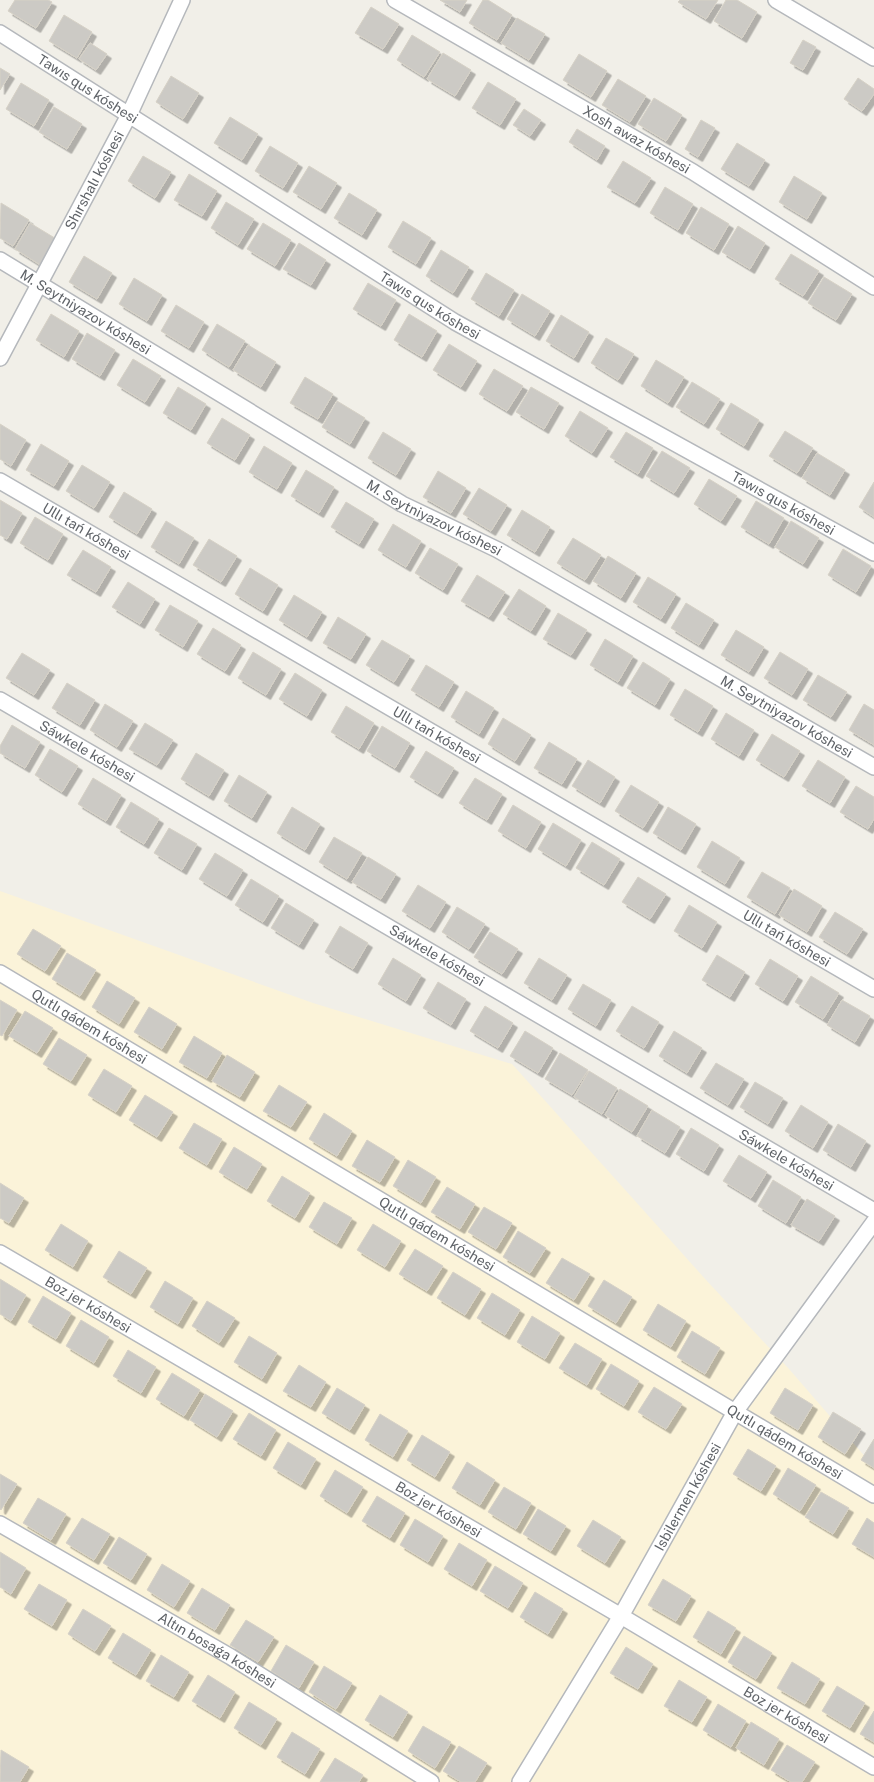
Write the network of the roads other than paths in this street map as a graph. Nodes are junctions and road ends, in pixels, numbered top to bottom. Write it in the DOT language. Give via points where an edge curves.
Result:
graph roads {
  1 [pos="182,0"];
  2 [pos="395,0"];
  3 [pos="776,0"];
  4 [pos="0,33"];
  5 [pos="874,58"];
  6 [pos="129,115"];
  7 [pos="0,260"];
  8 [pos="40,285"];
  9 [pos="874,287"];
  10 [pos="0,358"];
  11 [pos="0,481"];
  12 [pos="874,553"];
  13 [pos="0,700"];
  14 [pos="874,767"];
  15 [pos="0,973"];
  16 [pos="874,989"];
  17 [pos="874,1211"];
  18 [pos="874,1222"];
  19 [pos="0,1253"];
  20 [pos="735,1412"];
  21 [pos="874,1495"];
  22 [pos="0,1524"];
  23 [pos="621,1616"];
  24 [pos="874,1767"];
  25 [pos="431,1782"];
  26 [pos="520,1782"];
  1 -- 6 [label="street, Shırshalı kóshesi"];
  2 -- 9 [label="street, Xosh awaz kóshesi" via="693,172"];
  3 -- 5 [label="street"];
  4 -- 6 [label="street, Tawıs qus kóshesi"];
  6 -- 8 [label="street, Shırshalı kóshesi"];
  6 -- 12 [label="street, Tawıs qus kóshesi" via="455,322"];
  7 -- 8 [label="street, M. Seytniyazov kóshesi"];
  8 -- 10 [label="street, Shırshalı kóshesi"];
  8 -- 14 [label="street, M. Seytniyazov kóshesi" via="402,504 498,550"];
  11 -- 16 [label="street, Ullı tań kóshesi"];
  13 -- 17 [label="street, Sáwkele kóshesi"];
  15 -- 20 [label="street, Qutlı qádem kóshesi"];
  18 -- 20 [label="street, Isbilermen kóshesi"];
  19 -- 23 [label="street, Boz jer kóshesi"];
  20 -- 21 [label="street, Qutlı qádem kóshesi"];
  20 -- 23 [label="street, Isbilermen kóshesi"];
  22 -- 25 [label="street, Altın bosaǵa kóshesi" via="231,1657"];
  23 -- 24 [label="street, Boz jer kóshesi"];
  23 -- 26 [label="street, Isbilermen kóshesi"];
}
